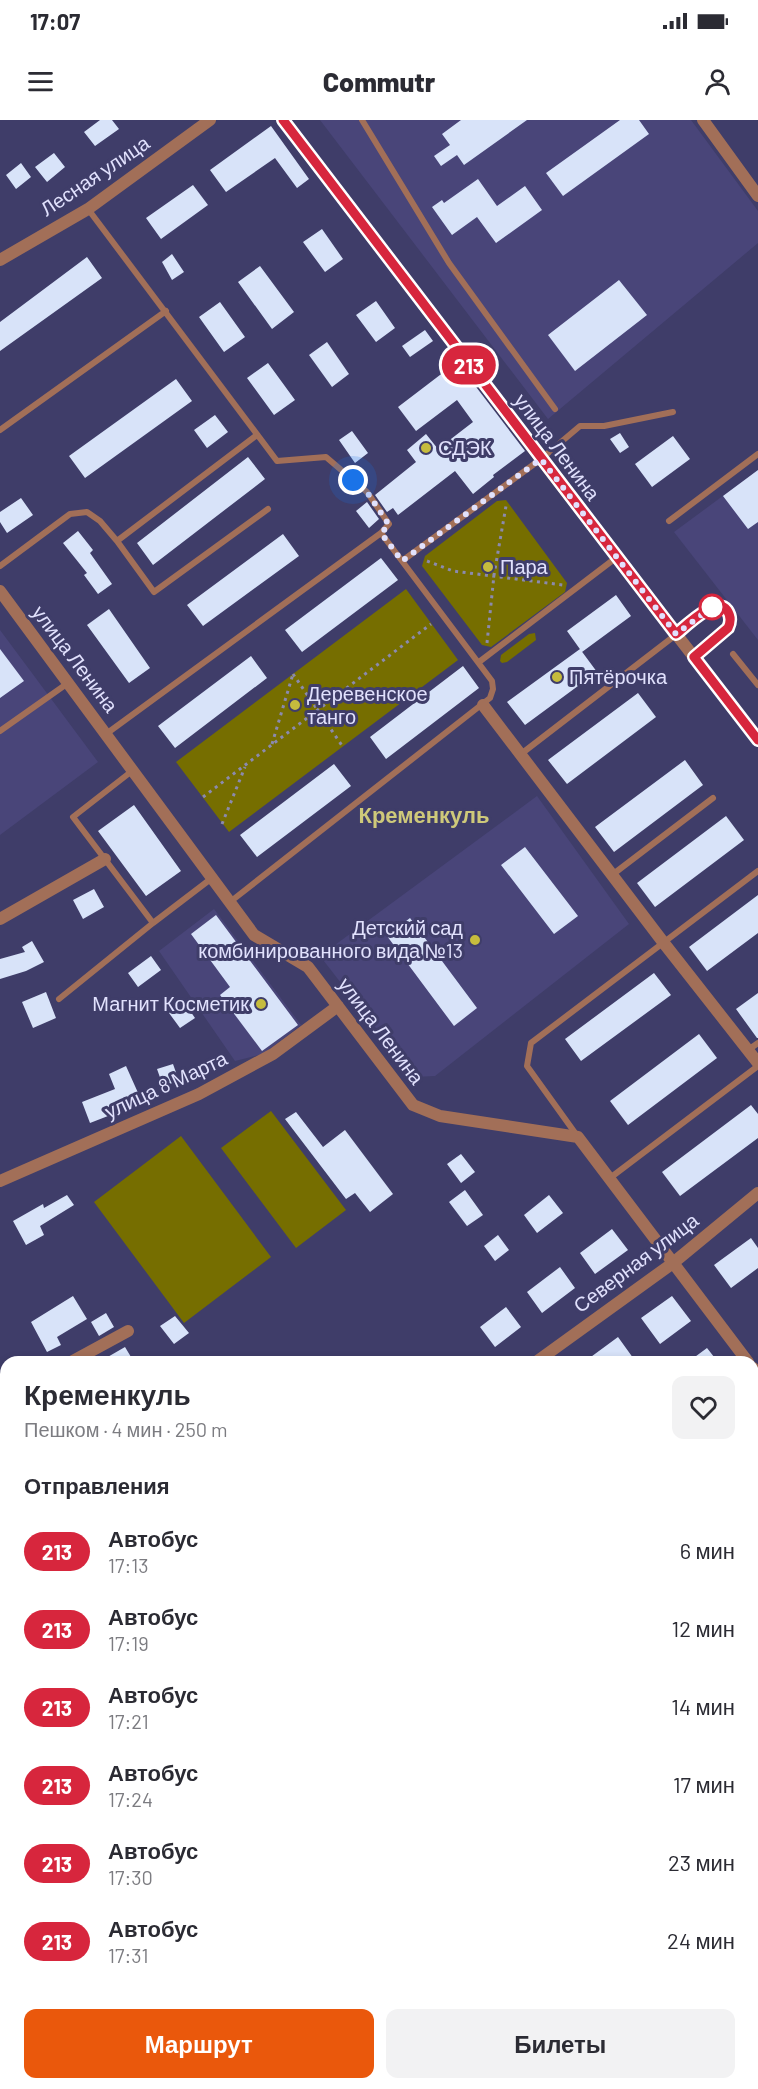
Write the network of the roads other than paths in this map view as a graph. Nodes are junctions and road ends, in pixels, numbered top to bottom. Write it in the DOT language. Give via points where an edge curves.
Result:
graph roads {
  1 [pos="210,120"];
  2 [pos="283,120"];
  3 [pos="362,120"];
  4 [pos="703,120"];
  5 [pos="758,196"];
  6 [pos="88,209"];
  7 [pos="0,260"];
  8 [pos="166,311"];
  9 [pos="555,409"];
  10 [pos="674,412"];
  11 [pos="0,430"];
  12 [pos="257,435"];
  13 [pos="758,454"];
  14 [pos="541,459"];
  15 [pos="268,509"];
  16 [pos="669,520"];
  17 [pos="381,533"];
  18 [pos="117,541"];
  19 [pos="617,557"];
  20 [pos="402,561"];
  21 [pos="0,566"];
  22 [pos="0,591"];
  23 [pos="676,634"];
  24 [pos="733,654"];
  25 [pos="694,657"];
  26 [pos="479,662"];
  27 [pos="68,683"];
  28 [pos="758,685"];
  29 [pos="483,705"];
  30 [pos="0,731"];
  31 [pos="106,734"];
  32 [pos="756,734"];
  33 [pos="520,754"];
  34 [pos="133,771"];
  35 [pos="713,798"];
  36 [pos="105,859"];
  37 [pos="758,872"];
  38 [pos="612,875"];
  39 [pos="212,878"];
  40 [pos="230,902"];
  41 [pos="0,919"];
  42 [pos="153,923"];
  43 [pos="663,942"];
  44 [pos="59,999"];
  45 [pos="338,1006"];
  46 [pos="753,1047"];
  47 [pos="758,1064"];
  48 [pos="578,1137"];
  49 [pos="610,1178"];
  50 [pos="0,1181"];
  51 [pos="758,1193"];
  52 [pos="673,1263"];
  53 [pos="128,1331"];
  54 [pos="82,1356"];
  55 [pos="544,1356"];
  56 [pos="743,1356"];
  1 -- 6 [label="street, Лесная улица"];
  2 -- 14 [label="street, улица Ленина"];
  3 -- 9 [label="lane" via="448,263"];
  4 -- 5 [label="street"];
  6 -- 7 [label="street, Лесная улица"];
  6 -- 8 [label="lane"];
  8 -- 11 [label="lane"];
  8 -- 12 [label="lane"];
  10 -- 14 [label="lane" via="604,426 580,426"];
  12 -- 17 [label="lane" via="277,461 326,457 367,492 389,525"];
  12 -- 18 [label="lane"];
  13 -- 16 [label="lane"];
  14 -- 19 [label="street, улица Ленина"];
  14 -- 20 [label="lane"];
  15 -- 18 [label="lane" via="154,592"];
  17 -- 20 [label="lane"];
  17 -- 31 [label="lane"];
  18 -- 21 [label="lane" via="87,512 70,514"];
  19 -- 23 [label="street, улица Ленина"];
  19 -- 26 [label="lane"];
  20 -- 26 [label="lane"];
  22 -- 27 [label="street, улица Ленина"];
  23 -- 25 [label="street, улица Ленина"];
  23 -- 25 [label="lane" via="712,607 725,607 731,622 728,628"];
  23 -- 33 [label="lane"];
  24 -- 28 [label="lane"];
  25 -- 32 [label="street, улица Ленина"];
  26 -- 29 [label="lane" via="493,689"];
  27 -- 30 [label="lane"];
  27 -- 31 [label="street, улица Ленина"];
  29 -- 33 [label="street"];
  29 -- 40 [label="lane"];
  31 -- 34 [label="street, улица Ленина"];
  33 -- 38 [label="street"];
  34 -- 36 [label="lane" via="73,817"];
  34 -- 39 [label="street, улица Ленина"];
  35 -- 38 [label="lane"];
  36 -- 41 [label="street"];
  36 -- 42 [label="lane"];
  37 -- 43 [label="lane"];
  38 -- 43 [label="street"];
  39 -- 40 [label="street, улица Ленина"];
  39 -- 42 [label="lane"];
  40 -- 45 [label="street, улица Ленина" via="254,935 308,968"];
  42 -- 44 [label="lane"];
  43 -- 46 [label="street"];
  43 -- 48 [label="lane" via="531,1043 527,1066"];
  45 -- 48 [label="street, улица Ленина" via="413,1105 440,1116"];
  45 -- 50 [label="street, улица 8 Марта" via="273,1054 199,1094"];
  46 -- 47 [label="street"];
  47 -- 49 [label="lane"];
  48 -- 49 [label="street"];
  49 -- 52 [label="street"];
  51 -- 52 [label="street, Северная улица"];
  52 -- 55 [label="street, Северная улица"];
  52 -- 56 [label="street"];
  53 -- 54 [label="street"];
}
